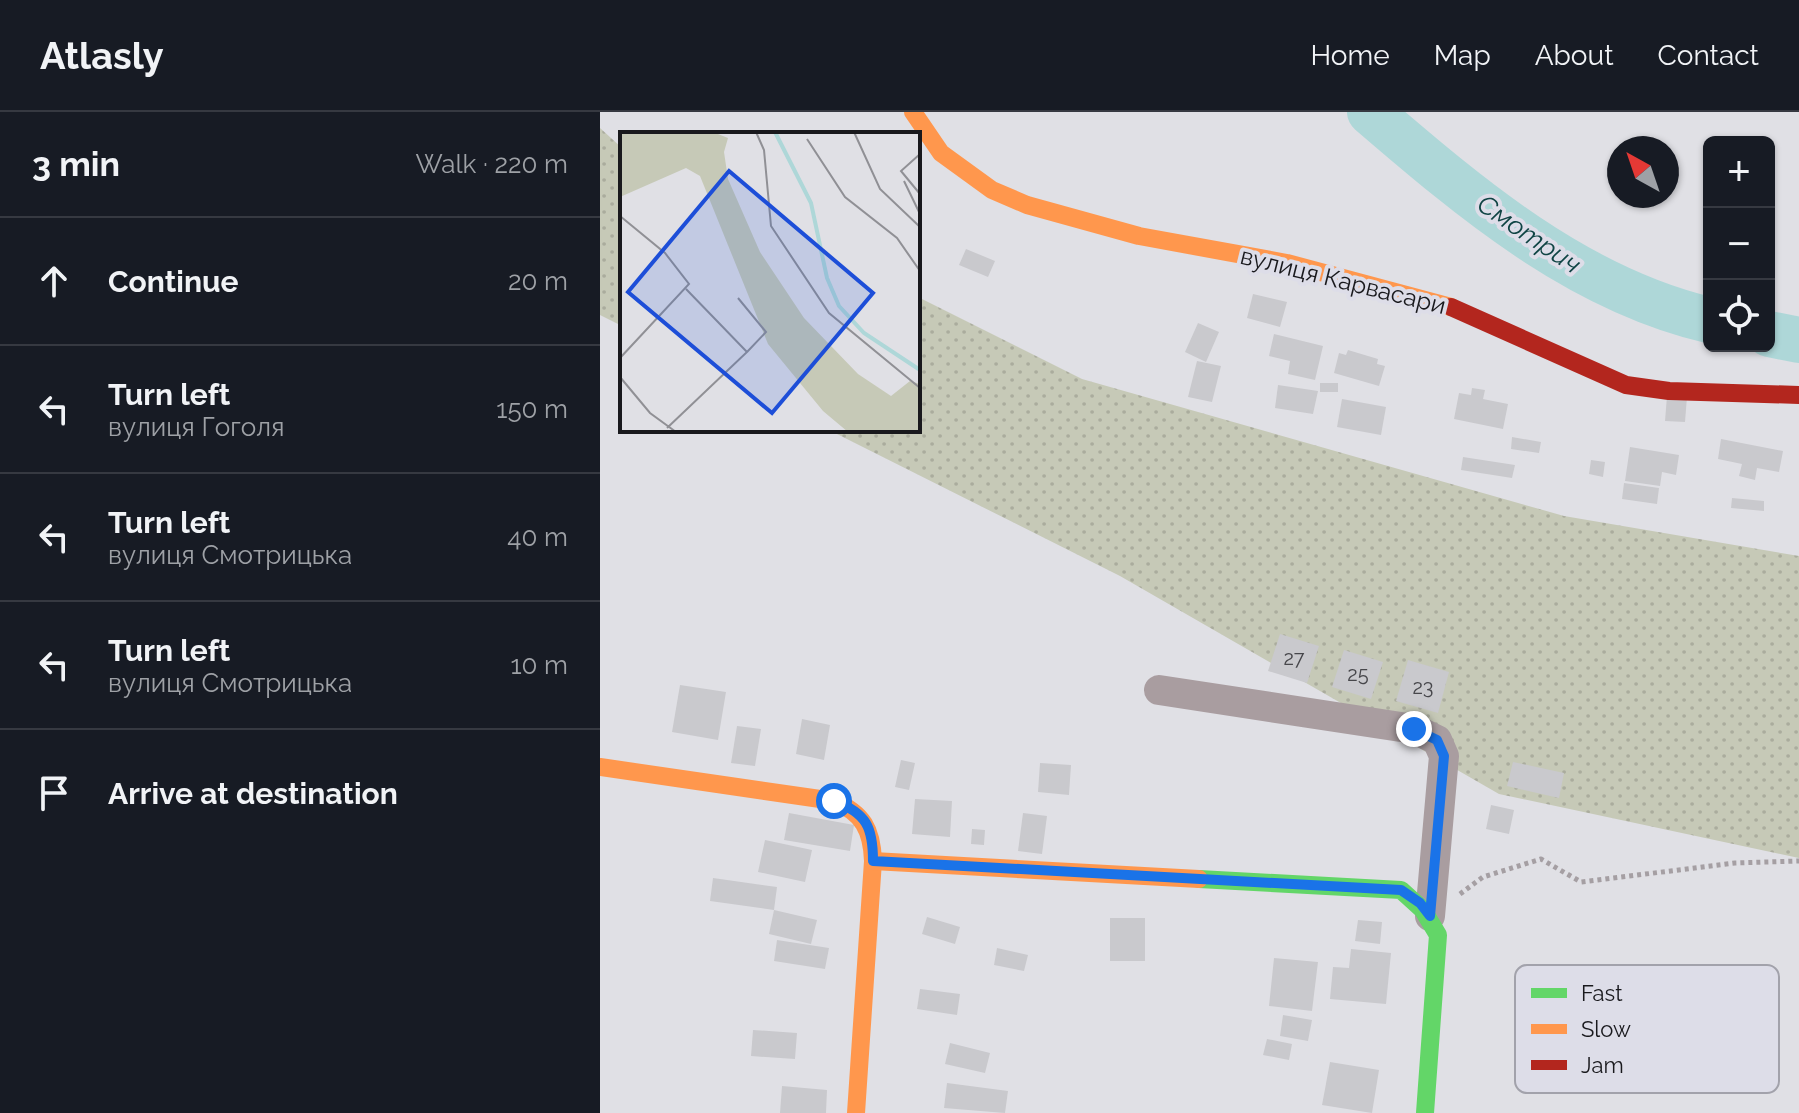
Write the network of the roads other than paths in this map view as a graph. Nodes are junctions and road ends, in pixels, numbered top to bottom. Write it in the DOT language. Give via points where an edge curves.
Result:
graph roads {
  1 [pos="913,112"];
  2 [pos="1799,395"];
  3 [pos="1159,690"];
  4 [pos="600,767"];
  5 [pos="873,861"];
  6 [pos="1430,916"];
  7 [pos="856,1113"];
  8 [pos="1425,1113"];
  1 -- 2 [label="street, вулиця Карвасари" via="941,153 992,190 1027,205 1139,236 1287,263 1422,298 1465,311 1626,385"];
  3 -- 6 [label="street" via="1414,729 1437,740 1444,756"];
  4 -- 5 [label="street" via="834,801 867,824"];
  5 -- 6 [label="street" via="1401,890"];
  5 -- 7 [label="street"];
  6 -- 8 [label="street" via="1438,935"];
}
